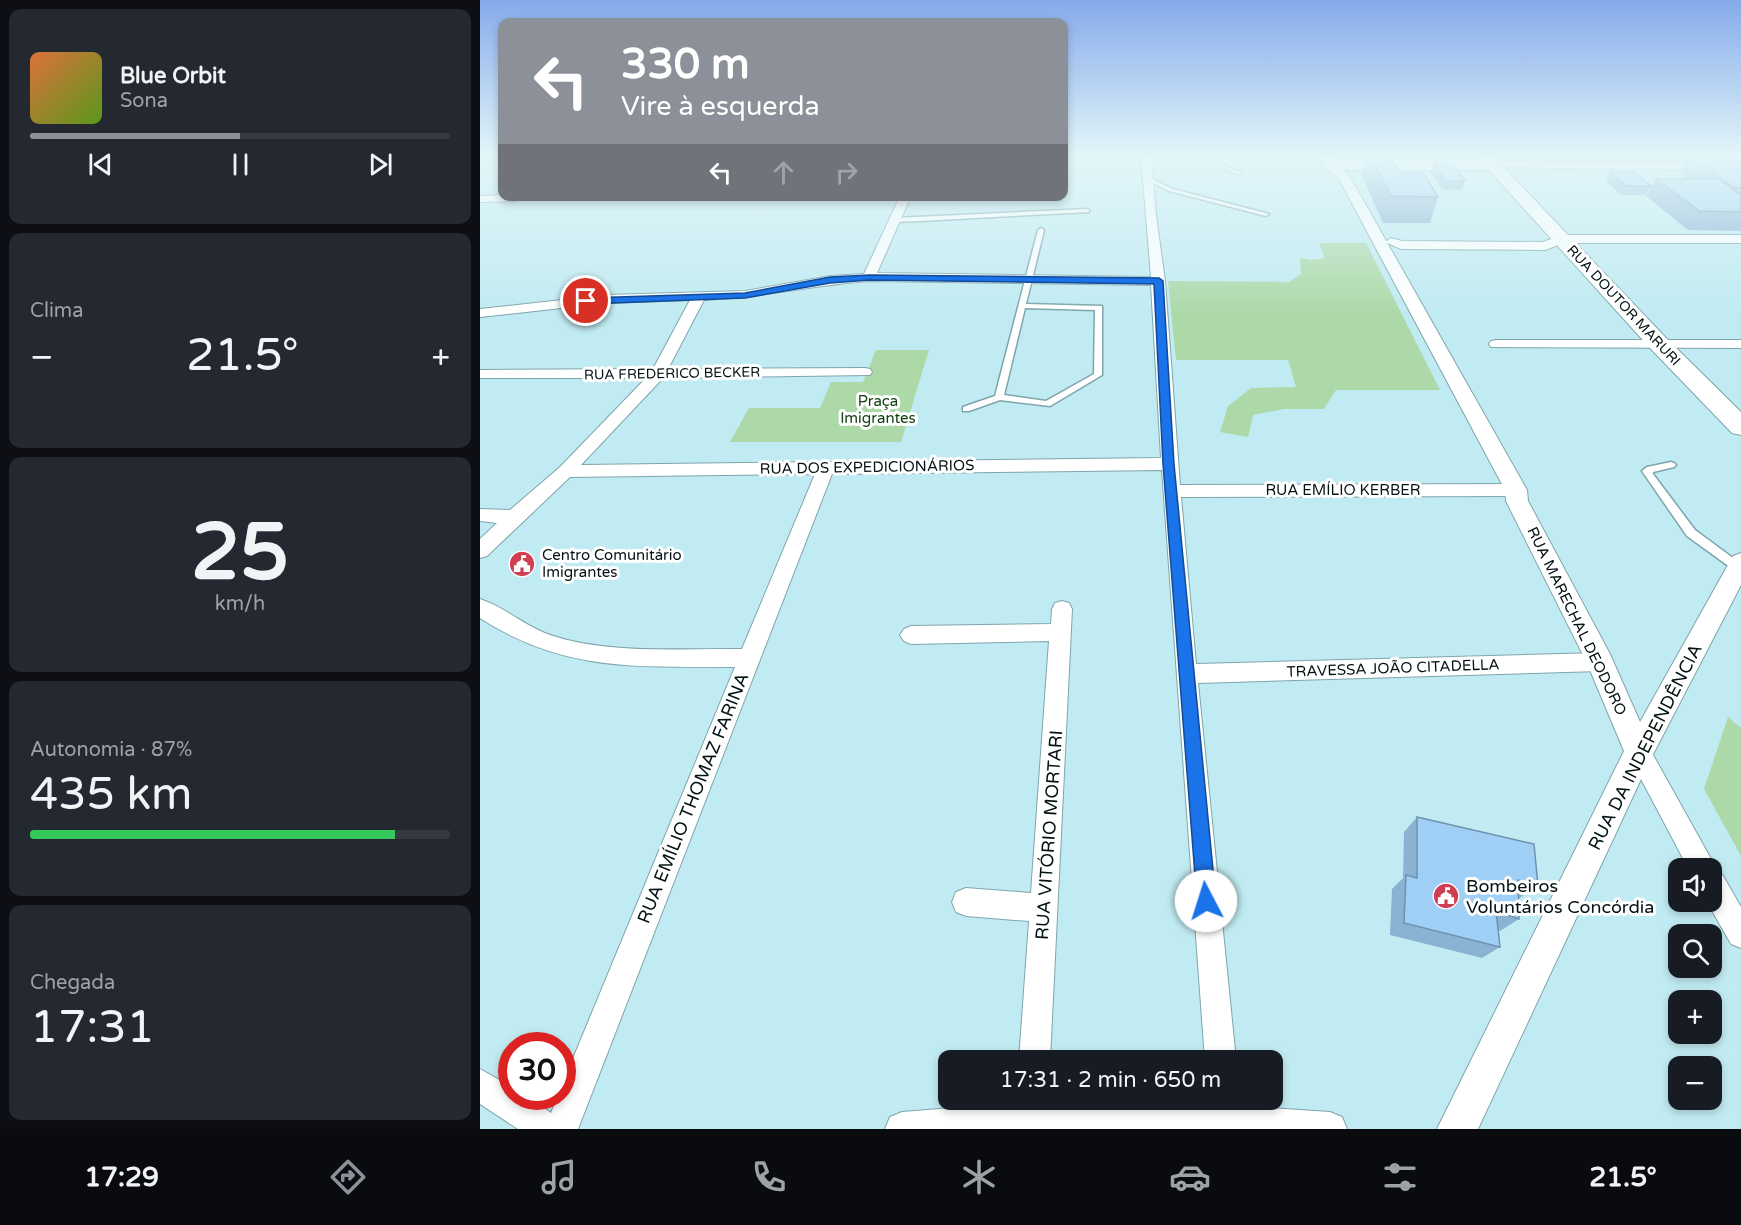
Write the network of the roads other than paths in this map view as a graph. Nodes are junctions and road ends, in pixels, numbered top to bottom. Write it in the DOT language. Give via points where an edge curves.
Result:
graph roads {
  1 [pos="901,208"];
  2 [pos="1150,208"];
  3 [pos="1241,208"];
  4 [pos="1356,208"];
  5 [pos="1529,208"];
  6 [pos="1087,211"];
  7 [pos="1266,214"];
  8 [pos="895,220"];
  9 [pos="1041,230"];
  10 [pos="1741,239"];
  11 [pos="1557,241"];
  12 [pos="1380,242"];
  13 [pos="870,277"];
  14 [pos="1029,279"];
  15 [pos="1159,281"];
  16 [pos="700,295"];
  17 [pos="1022,306"];
  18 [pos="480,313"];
  19 [pos="1658,343"];
  20 [pos="1496,344"];
  21 [pos="1741,344"];
  22 [pos="865,372"];
  23 [pos="480,374"];
  24 [pos="658,374"];
  25 [pos="999,397"];
  26 [pos="966,409"];
  27 [pos="1741,426"];
  28 [pos="1168,464"];
  29 [pos="1671,465"];
  30 [pos="826,467"];
  31 [pos="566,471"];
  32 [pos="1171,490"];
  33 [pos="1512,494"];
  34 [pos="480,515"];
  35 [pos="514,517"];
  36 [pos="480,551"];
  37 [pos="1740,564"];
  38 [pos="480,608"];
  39 [pos="911,635"];
  40 [pos="749,658"];
  41 [pos="1600,662"];
  42 [pos="1187,674"];
  43 [pos="1639,752"];
  44 [pos="1697,858"];
  45 [pos="1722,901"];
  46 [pos="966,902"];
  47 [pos="1045,908"];
  48 [pos="1741,934"];
  49 [pos="1035,1050"];
  50 [pos="1219,1050"];
  51 [pos="480,1085"];
  52 [pos="1024,1110"];
  53 [pos="1058,1110"];
  54 [pos="1225,1116"];
  55 [pos="547,1129"];
  56 [pos="561,1129"];
  57 [pos="902,1129"];
  58 [pos="1330,1129"];
  59 [pos="1457,1129"];
  1 -- 8 [label="street"];
  2 -- 15 [label="street"];
  3 -- 7 [label="lane"];
  4 -- 12 [label="street, RUA MARECHAL DEODORO"];
  5 -- 11 [label="main road, RUA DOUTOR MARURI"];
  6 -- 8 [label="lane"];
  8 -- 13 [label="street"];
  9 -- 14 [label="lane"];
  10 -- 11 [label="street"];
  11 -- 12 [label="street" via="1545,246"];
  11 -- 19 [label="main road, RUA DOUTOR MARURI"];
  12 -- 33 [label="street, RUA MARECHAL DEODORO"];
  13 -- 14 [label="street"];
  13 -- 16 [label="street" via="745,295"];
  14 -- 15 [label="street"];
  14 -- 17 [label="lane"];
  15 -- 28 [label="street"];
  16 -- 18 [label="street" via="607,299"];
  16 -- 24 [label="street"];
  17 -- 25 [label="lane"];
  17 -- 25 [label="lane" via="1099,308 1098,375 1047,405"];
  19 -- 20 [label="street"];
  19 -- 21 [label="street"];
  19 -- 27 [label="main road, RUA DOUTOR MARURI"];
  22 -- 24 [label="street, RUA FREDERICO BECKER"];
  23 -- 24 [label="street, RUA FREDERICO BECKER"];
  24 -- 31 [label="street"];
  25 -- 26 [label="lane"];
  28 -- 30 [label="street, RUA DOS EXPEDICIONÁRIOS"];
  28 -- 32 [label="street"];
  29 -- 37 [label="lane" via="1647,471 1691,533"];
  30 -- 31 [label="street, RUA DOS EXPEDICIONÁRIOS"];
  30 -- 40 [label="street, RUA EMÍLIO THOMAZ FARINA"];
  31 -- 35 [label="street"];
  32 -- 33 [label="street, RUA EMÍLIO KERBER"];
  32 -- 42 [label="street"];
  33 -- 41 [label="street, RUA MARECHAL DEODORO"];
  34 -- 35 [label="street"];
  35 -- 36 [label="street"];
  37 -- 43 [label="street, RUA DA INDEPENDÊNCIA"];
  38 -- 40 [label="street" via="525,634 597,654"];
  39 -- 47 [label="street, RUA VITÓRIO MORTARI" via="1062,621"];
  40 -- 56 [label="street, RUA EMÍLIO THOMAZ FARINA"];
  41 -- 42 [label="street, TRAVESSA JOÃO CITADELLA"];
  41 -- 43 [label="street, RUA MARECHAL DEODORO"];
  42 -- 50 [label="street"];
  43 -- 44 [label="street, RUA MARECHAL DEODORO"];
  43 -- 59 [label="street, RUA DA INDEPENDÊNCIA"];
  45 -- 48 [label="street"];
  46 -- 47 [label="street"];
  47 -- 49 [label="street, RUA VITÓRIO MORTARI"];
  51 -- 55 [label="street"];
  52 -- 57 [label="street"];
  53 -- 54 [label="street"];
  54 -- 58 [label="street"];
}
